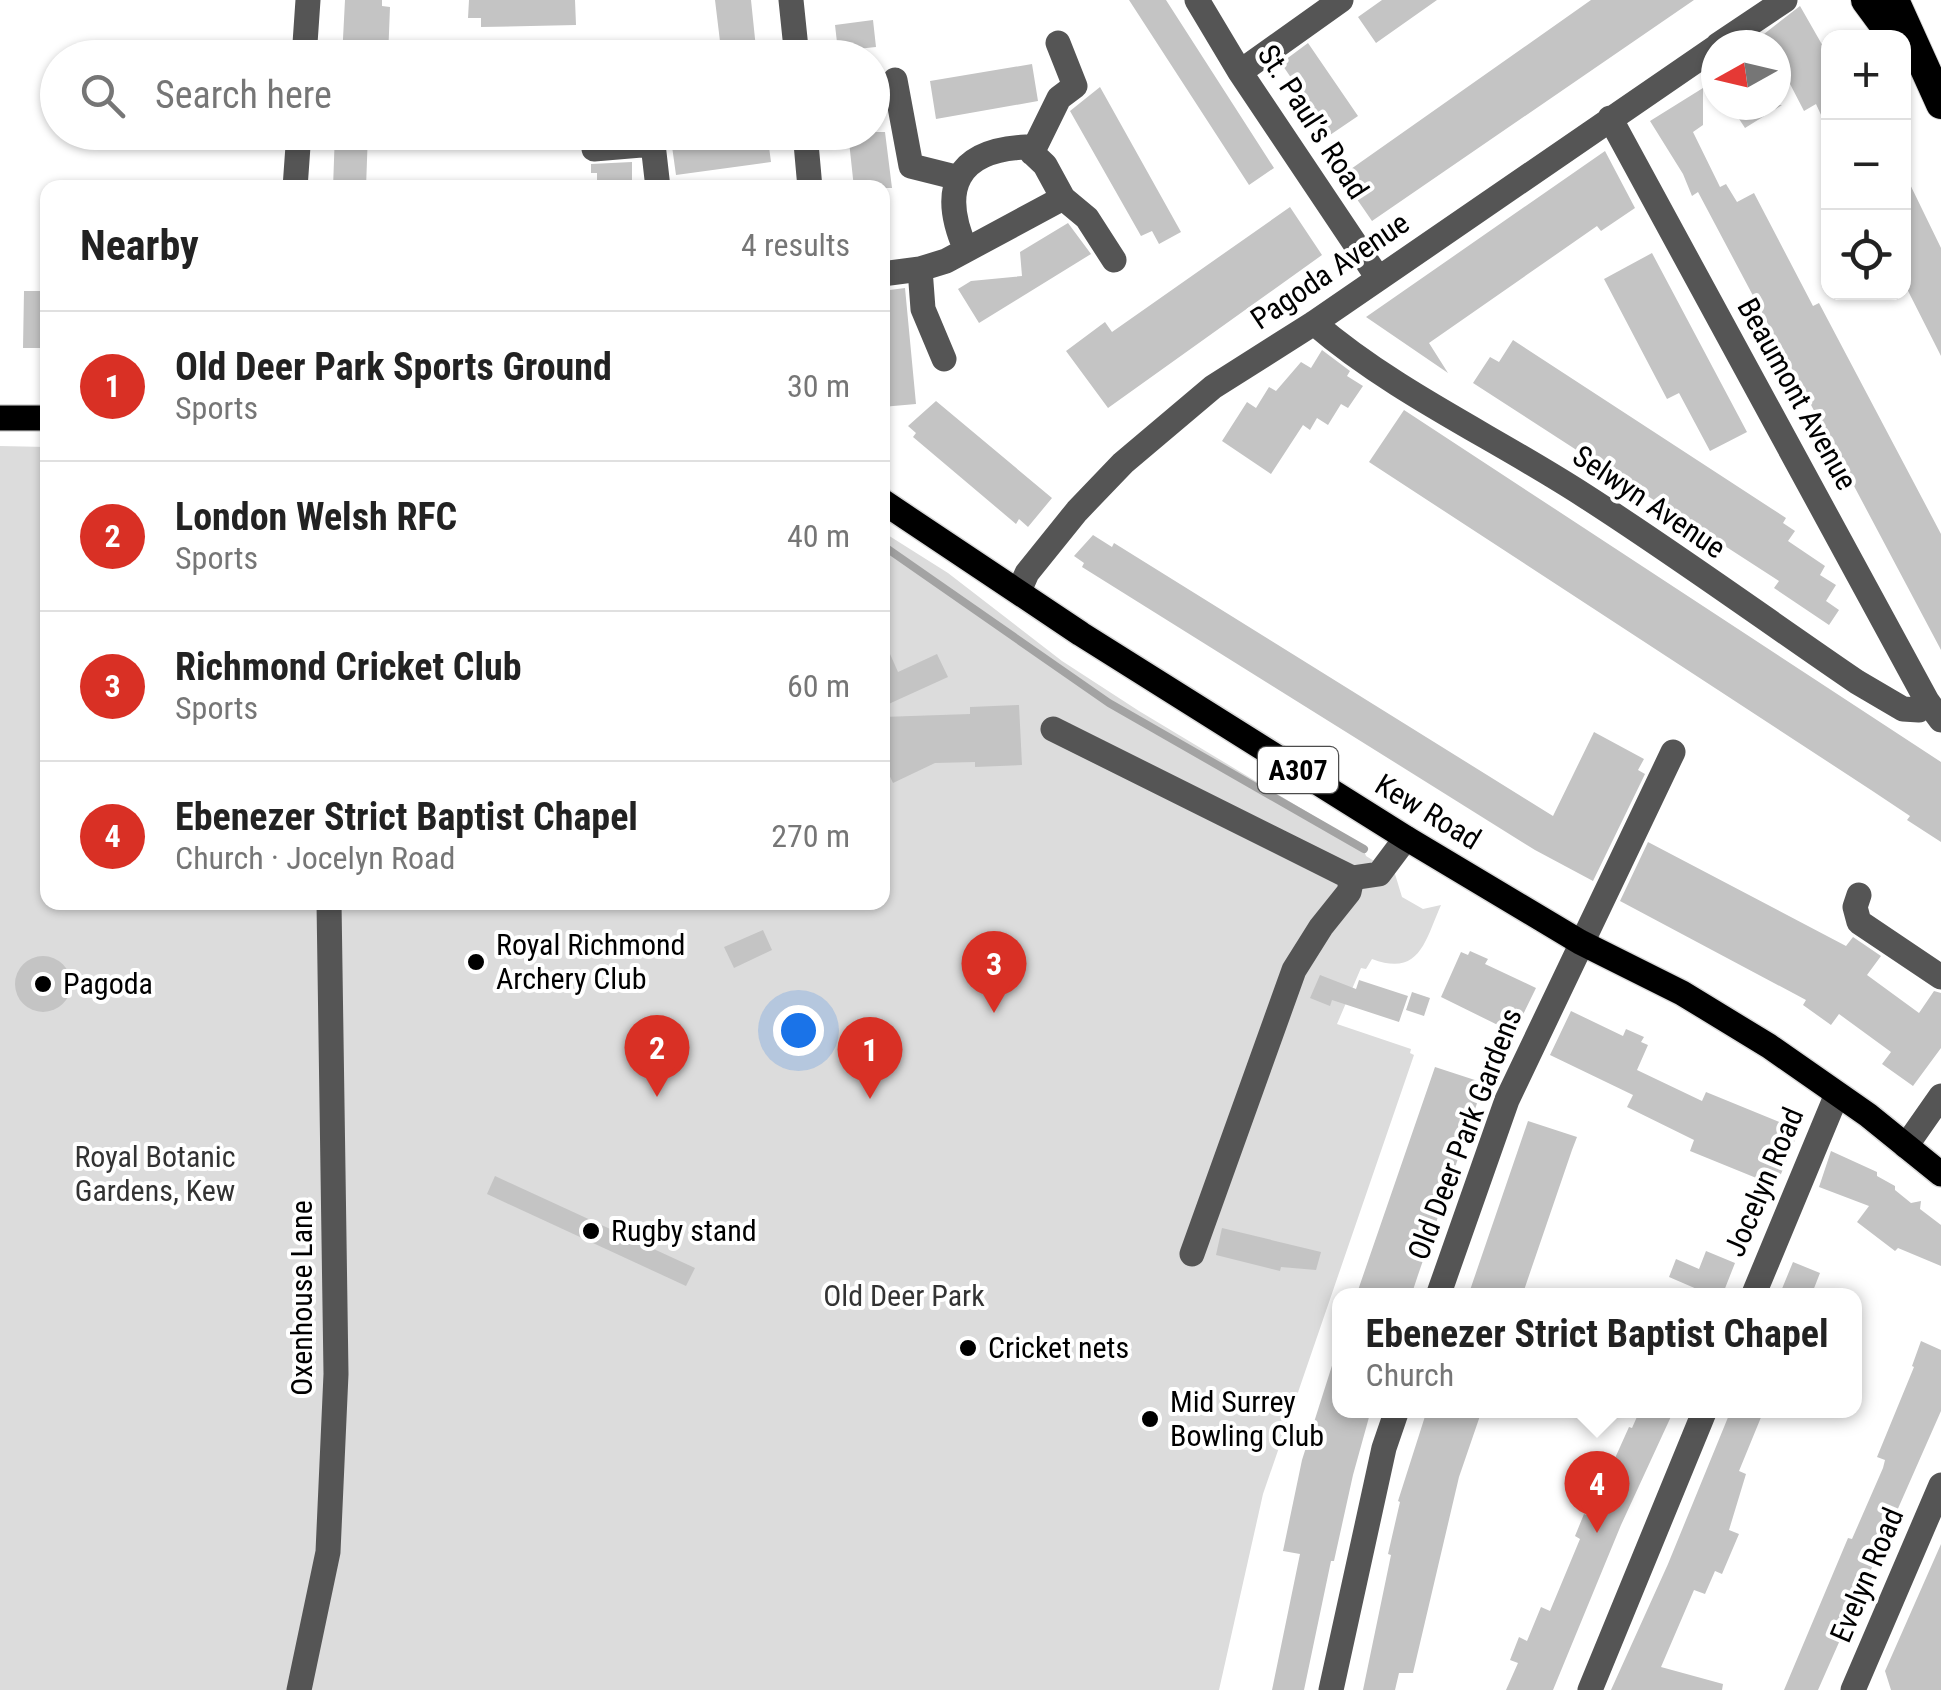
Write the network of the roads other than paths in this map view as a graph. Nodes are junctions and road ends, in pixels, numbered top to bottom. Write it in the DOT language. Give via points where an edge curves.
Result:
graph roads {
  1 [pos="308,0"];
  2 [pos="791,0"];
  3 [pos="1197,0"];
  4 [pos="1341,0"];
  5 [pos="1785,0"];
  6 [pos="1866,0"];
  7 [pos="1894,0"];
  8 [pos="1741,30"];
  9 [pos="1888,30"];
  10 [pos="305,40"];
  11 [pos="795,40"];
  12 [pos="1058,43"];
  13 [pos="1701,57"];
  14 [pos="1911,60"];
  15 [pos="1240,72"];
  16 [pos="896,80"];
  17 [pos="1938,98"];
  18 [pos="1610,118"];
  19 [pos="298,150"];
  20 [pos="654,150"];
  21 [pos="807,150"];
  22 [pos="1032,153"];
  23 [pos="960,178"];
  24 [pos="296,180"];
  25 [pos="657,180"];
  26 [pos="809,180"];
  27 [pos="1063,198"];
  28 [pos="966,250"];
  29 [pos="1114,260"];
  30 [pos="920,270"];
  31 [pos="890,273"];
  32 [pos="1378,278"];
  33 [pos="1314,323"];
  34 [pos="944,358"];
  35 [pos="0,418"];
  36 [pos="40,418"];
  37 [pos="890,506"];
  38 [pos="1020,590"];
  39 [pos="1934,711"];
  40 [pos="1053,729"];
  41 [pos="1673,752"];
  42 [pos="1406,838"];
  43 [pos="1352,878"];
  44 [pos="1859,895"];
  45 [pos="329,910"];
  46 [pos="1580,942"];
  47 [pos="1941,977"];
  48 [pos="1837,1094"];
  49 [pos="1941,1096"];
  50 [pos="1906,1146"];
  51 [pos="1941,1174"];
  52 [pos="1192,1254"];
  53 [pos="1441,1288"];
  54 [pos="1756,1288"];
  55 [pos="1394,1418"];
  56 [pos="1702,1418"];
  57 [pos="1941,1485"];
  58 [pos="299,1690"];
  59 [pos="1331,1690"];
  60 [pos="1590,1690"];
  61 [pos="1853,1690"];
  1 -- 10 [label="street"];
  2 -- 11 [label="street"];
  3 -- 15 [label="street, St. Paul’s Road"];
  4 -- 15 [label="street"];
  5 -- 8 [label="street, Pagoda Avenue"];
  6 -- 9 [label="highway"];
  7 -- 17 [label="highway"];
  12 -- 22 [label="street" via="1076,86 1060,98"];
  13 -- 18 [label="street, Pagoda Avenue"];
  14 -- 17 [label="highway"];
  15 -- 32 [label="street, St. Paul’s Road"];
  16 -- 23 [label="street" via="911,166"];
  18 -- 32 [label="street, Pagoda Avenue"];
  18 -- 39 [label="street, Beaumont Avenue"];
  19 -- 24 [label="street"];
  20 -- 25 [label="street"];
  21 -- 26 [label="street"];
  22 -- 23 [label="street" via="1001,148 964,168"];
  22 -- 27 [label="street"];
  23 -- 28 [label="street" via="952,194"];
  27 -- 28 [label="street"];
  27 -- 29 [label="street" via="1087,218"];
  28 -- 30 [label="street"];
  30 -- 31 [label="street"];
  30 -- 34 [label="street" via="923,309"];
  32 -- 33 [label="street, Pagoda Avenue"];
  33 -- 38 [label="street, Pagoda Avenue" via="1214,387 1123,463 1027,572"];
  33 -- 39 [label="street, Selwyn Avenue" via="1408,389 1586,496 1857,682 1903,709"];
  35 -- 36 [label="main road"];
  37 -- 38 [label="main road, Kew Road / A307"];
  38 -- 42 [label="main road, Kew Road / A307"];
  40 -- 43 [label="street"];
  41 -- 46 [label="street, Old Deer Park Gardens"];
  42 -- 43 [label="street" via="1379,874"];
  42 -- 46 [label="main road, Kew Road / A307"];
  43 -- 52 [label="street" via="1294,970"];
  44 -- 47 [label="street" via="1859,922"];
  45 -- 58 [label="street, Oxenhouse Lane" via="335,1394 328,1552"];
  46 -- 48 [label="main road, Kew Road / A307" via="1682,993"];
  46 -- 53 [label="street, Old Deer Park Gardens" via="1507,1100"];
  48 -- 50 [label="main road, Kew Road / A307"];
  48 -- 54 [label="street, Jocelyn Road"];
  49 -- 50 [label="street"];
  50 -- 51 [label="main road, Kew Road / A307"];
  55 -- 59 [label="street"];
  56 -- 60 [label="street"];
  57 -- 61 [label="street, Evelyn Road"];
}
